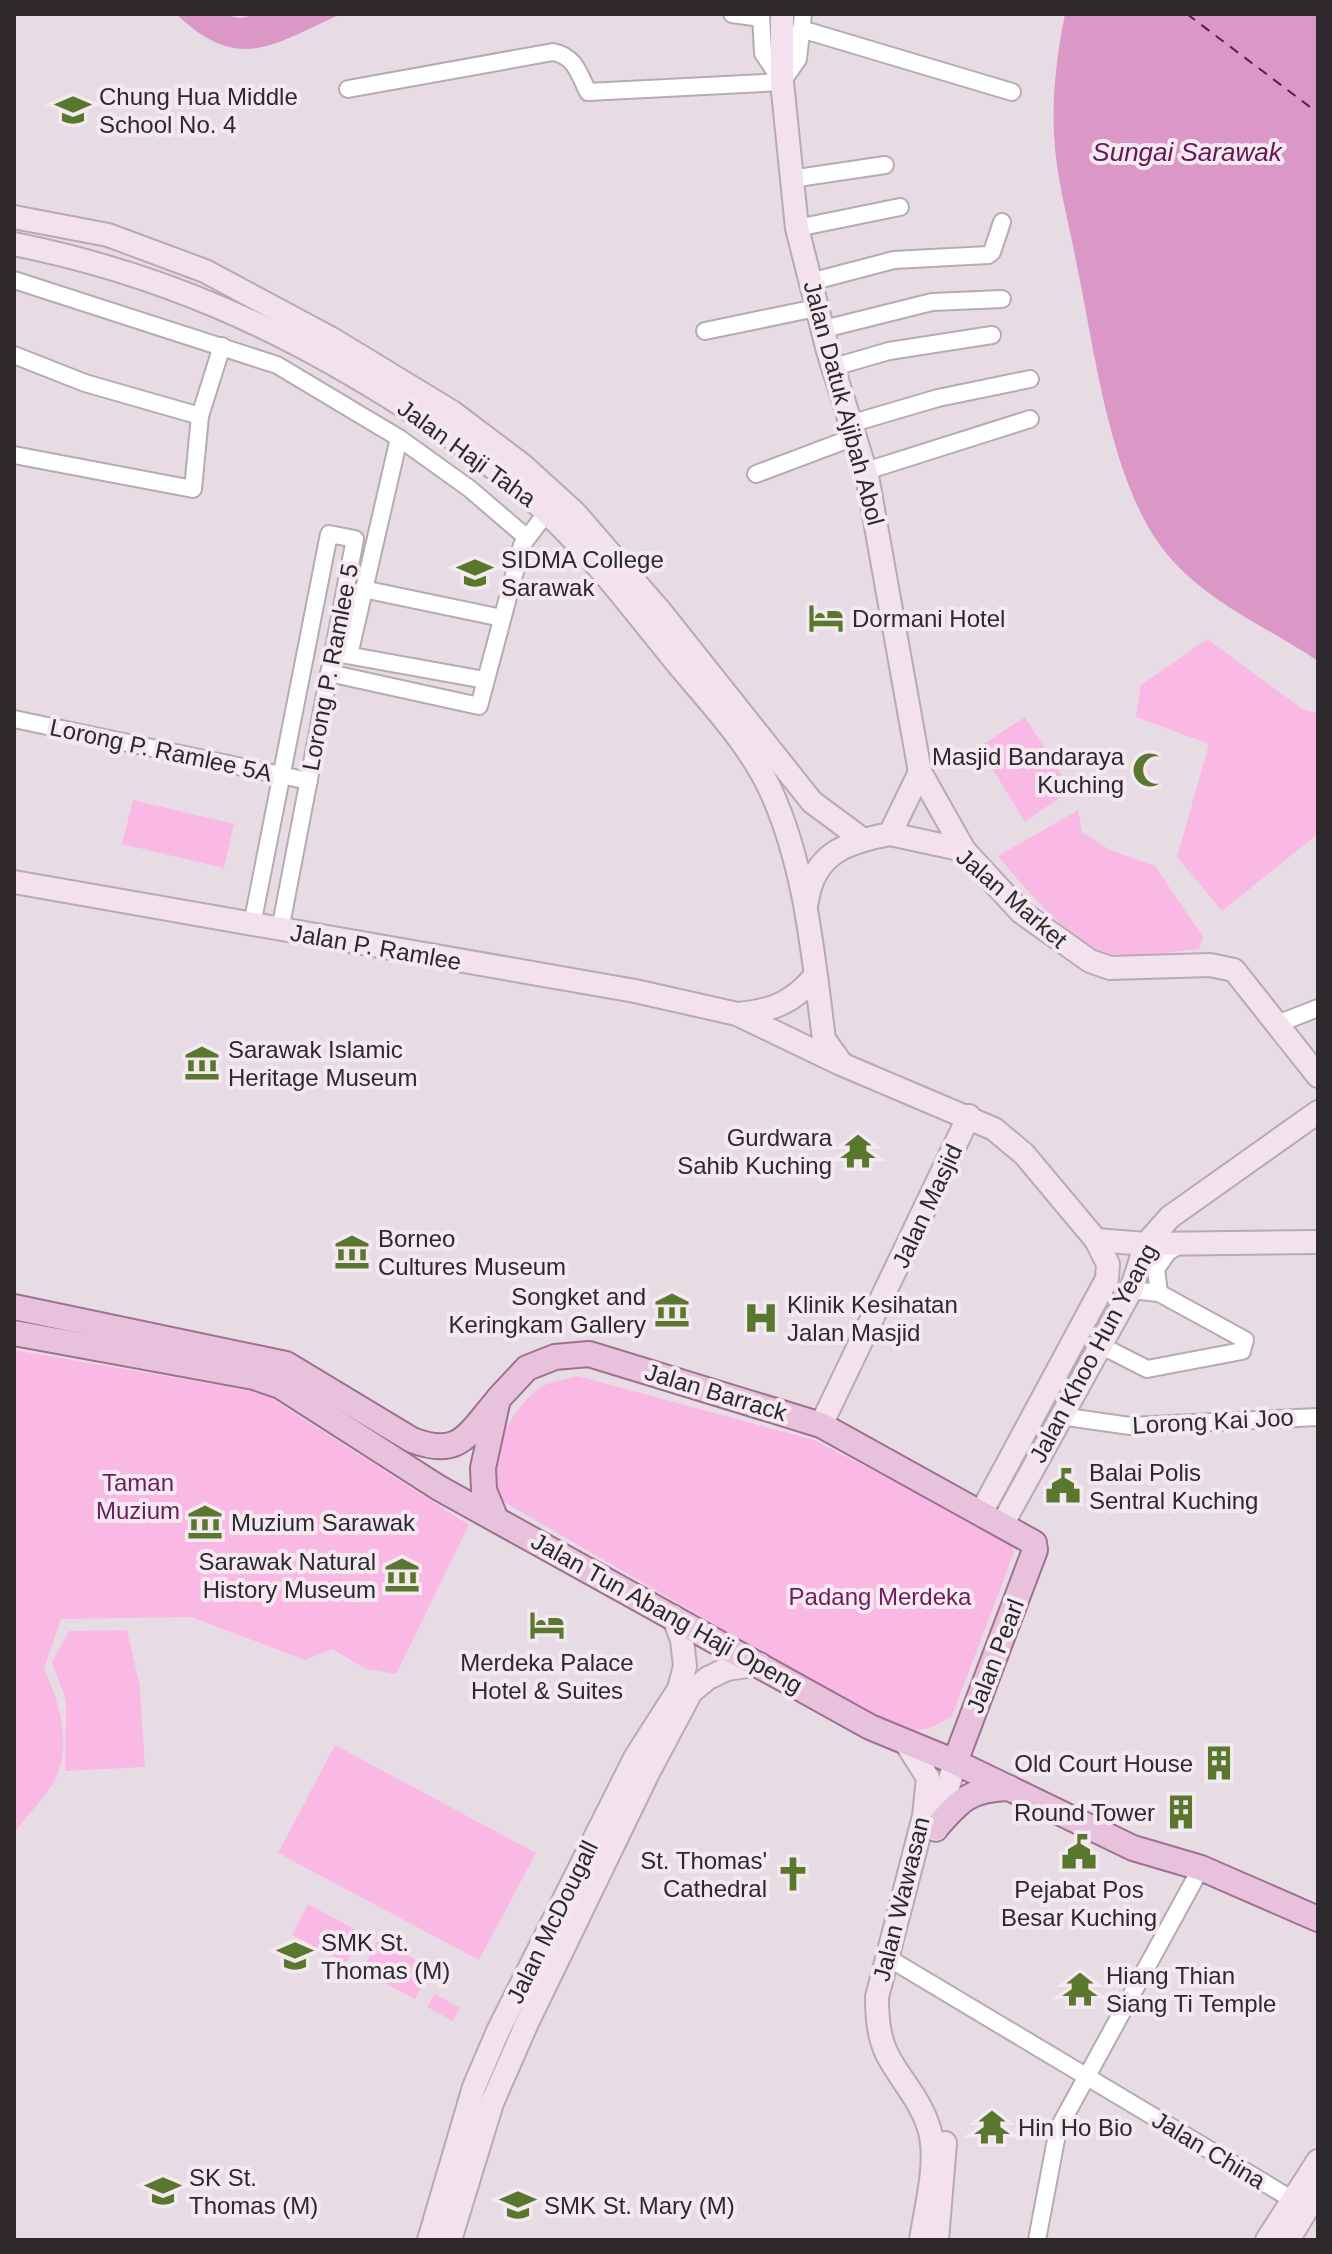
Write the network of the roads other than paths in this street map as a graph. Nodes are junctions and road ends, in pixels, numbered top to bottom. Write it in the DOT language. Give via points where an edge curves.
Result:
graph roads {
  1 [pos="732,14"];
  2 [pos="768,15"];
  3 [pos="802,22"];
  4 [pos="782,82"];
  5 [pos="348,89"];
  6 [pos="1012,92"];
  7 [pos="885,165"];
  8 [pos="791,179"];
  9 [pos="900,207"];
  10 [pos="14,217"];
  11 [pos="1002,222"];
  12 [pos="797,228"];
  13 [pos="14,244"];
  14 [pos="14,280"];
  15 [pos="810,282"];
  16 [pos="1002,299"];
  17 [pos="820,318"];
  18 [pos="705,331"];
  19 [pos="992,335"];
  20 [pos="222,346"];
  21 [pos="14,355"];
  22 [pos="834,367"];
  23 [pos="1030,379"];
  24 [pos="200,416"];
  25 [pos="1030,419"];
  26 [pos="855,430"];
  27 [pos="399,438"];
  28 [pos="14,455"];
  29 [pos="866,471"];
  30 [pos="756,474"];
  31 [pos="547,512"];
  32 [pos="526,537"];
  33 [pos="363,589"];
  34 [pos="502,618"];
  35 [pos="341,654"];
  36 [pos="329,673"];
  37 [pos="485,680"];
  38 [pos="14,719"];
  39 [pos="920,772"];
  40 [pos="282,776"];
  41 [pos="309,781"];
  42 [pos="890,834"];
  43 [pos="862,839"];
  44 [pos="964,850"];
  45 [pos="14,882"];
  46 [pos="806,910"];
  47 [pos="252,925"];
  48 [pos="280,930"];
  49 [pos="815,976"];
  50 [pos="1318,1008"];
  51 [pos="737,1014"];
  52 [pos="1277,1024"];
  53 [pos="841,1064"];
  54 [pos="1318,1076"];
  55 [pos="1318,1112"];
  56 [pos="969,1116"];
  57 [pos="1170,1217"];
  58 [pos="1096,1240"];
  59 [pos="1318,1242"];
  60 [pos="1146,1244"];
  61 [pos="1181,1244"];
  62 [pos="1131,1290"];
  63 [pos="1159,1293"];
  64 [pos="21,1307"];
  65 [pos="14,1333"];
  66 [pos="1100,1345"];
  67 [pos="498,1399"];
  68 [pos="1060,1416"];
  69 [pos="1318,1417"];
  70 [pos="821,1425"];
  71 [pos="981,1513"];
  72 [pos="495,1517"];
  73 [pos="1002,1525"];
  74 [pos="1035,1550"];
  75 [pos="673,1616"];
  76 [pos="760,1664"];
  77 [pos="906,1743"];
  78 [pos="955,1762"];
  79 [pos="1009,1788"];
  80 [pos="936,1828"];
  81 [pos="1201,1868"];
  82 [pos="1318,1919"];
  83 [pos="895,1962"];
  84 [pos="1085,2076"];
  85 [pos="1318,2161"];
  86 [pos="1318,2191"];
  87 [pos="1293,2200"];
  88 [pos="429,2240"];
  89 [pos="450,2240"];
  90 [pos="921,2240"];
  91 [pos="937,2240"];
  92 [pos="1037,2240"];
  93 [pos="1267,2240"];
  94 [pos="1288,2240"];
  1 -- 2 [label="street"];
  2 -- 4 [label="main road, Jalan Datuk Ajibah Abol"];
  3 -- 4 [label="street" via="798,59"];
  3 -- 6 [label="street"];
  4 -- 5 [label="street" via="588,92 574,63 553,52"];
  4 -- 8 [label="main road, Jalan Datuk Ajibah Abol"];
  7 -- 8 [label="street"];
  8 -- 12 [label="main road, Jalan Datuk Ajibah Abol"];
  9 -- 12 [label="street"];
  10 -- 43 [label="main road, Jalan Haji Taha" via="108,235 205,271 452,412 575,513 812,802"];
  11 -- 15 [label="street" via="988,255 894,260"];
  12 -- 15 [label="main road, Jalan Datuk Ajibah Abol"];
  13 -- 31 [label="main road, Jalan Haji Taha" via="87,259 190,293 289,340 464,445"];
  14 -- 20 [label="street"];
  15 -- 17 [label="main road, Jalan Datuk Ajibah Abol"];
  16 -- 17 [label="street" via="932,302"];
  17 -- 18 [label="street"];
  17 -- 22 [label="main road, Jalan Datuk Ajibah Abol"];
  19 -- 22 [label="street" via="889,351"];
  20 -- 24 [label="street"];
  20 -- 27 [label="street" via="277,365"];
  21 -- 24 [label="street" via="85,383"];
  22 -- 26 [label="main road, Jalan Datuk Ajibah Abol"];
  23 -- 26 [label="street" via="938,398"];
  24 -- 28 [label="street" via="193,489"];
  25 -- 29 [label="street"];
  26 -- 29 [label="main road, Jalan Datuk Ajibah Abol"];
  26 -- 30 [label="street"];
  27 -- 32 [label="street"];
  27 -- 33 [label="street"];
  29 -- 39 [label="main road, Jalan Datuk Ajibah Abol"];
  31 -- 32 [label="street"];
  31 -- 46 [label="main road, Jalan Haji Taha" via="749,752 792,847"];
  32 -- 34 [label="street"];
  33 -- 34 [label="street"];
  33 -- 35 [label="street"];
  34 -- 37 [label="street"];
  35 -- 36 [label="street, Lorong P. Ramlee 5"];
  35 -- 37 [label="street"];
  35 -- 40 [label="street, Lorong P. Ramlee 5" via="355,539 329,534"];
  36 -- 37 [label="street" via="479,706"];
  36 -- 41 [label="street, Lorong P. Ramlee 5"];
  38 -- 40 [label="street, Lorong P. Ramlee 5A"];
  39 -- 42 [label="main road"];
  39 -- 44 [label="main road, Jalan Datuk Ajibah Abol"];
  40 -- 41 [label="street, Lorong P. Ramlee 5A"];
  40 -- 47 [label="street, Lorong P. Ramlee 5"];
  41 -- 48 [label="street, Lorong P. Ramlee 5"];
  42 -- 43 [label="main road"];
  42 -- 44 [label="main road, Jalan Market"];
  43 -- 46 [label="main road" via="833,853 811,877"];
  44 -- 52 [label="main road, Jalan Market" via="1021,912 1090,961 1110,968 1210,965 1234,970"];
  45 -- 47 [label="main road, Jalan P. Ramlee"];
  46 -- 49 [label="main road, Jalan Haji Taha"];
  47 -- 48 [label="main road, Jalan P. Ramlee"];
  48 -- 51 [label="main road, Jalan P. Ramlee" via="635,991"];
  49 -- 51 [label="main road, Jalan P. Ramlee" via="800,994 769,1011"];
  49 -- 53 [label="main road, Jalan Haji Taha" via="824,1039"];
  50 -- 52 [label="street"];
  51 -- 53 [label="main road, Jalan P. Ramlee"];
  52 -- 54 [label="main road, Jalan Market"];
  53 -- 56 [label="main road, Jalan P. Ramlee"];
  55 -- 57 [label="main road, Jalan Khoo Hun Yeang"];
  56 -- 58 [label="main road, Jalan P. Ramlee" via="1024,1154"];
  56 -- 70 [label="main road, Jalan Masjid"];
  57 -- 60 [label="main road, Jalan Khoo Hun Yeang"];
  57 -- 61 [label="main road" via="1171,1236"];
  58 -- 60 [label="main road"];
  58 -- 71 [label="main road, Jalan Khoo Hun Yeang" via="1108,1264 1107,1279"];
  59 -- 61 [label="main road"];
  60 -- 61 [label="main road"];
  60 -- 62 [label="main road, Jalan Khoo Hun Yeang"];
  61 -- 63 [label="street" via="1156,1269"];
  62 -- 63 [label="street"];
  62 -- 66 [label="main road, Jalan Khoo Hun Yeang"];
  63 -- 66 [label="street" via="1245,1340 1242,1351 1147,1369"];
  64 -- 67 [label="main road" via="286,1364 434,1449 465,1439"];
  65 -- 72 [label="main road, Jalan Tun Abang Haji Openg" via="280,1386 439,1488"];
  66 -- 68 [label="main road, Jalan Khoo Hun Yeang"];
  67 -- 70 [label="main road, Jalan Barrack" via="527,1368 555,1357 589,1354"];
  67 -- 72 [label="main road" via="483,1468 484,1490"];
  68 -- 69 [label="street, Lorong Kai Joo" via="1130,1426"];
  68 -- 73 [label="main road, Jalan Khoo Hun Yeang"];
  70 -- 71 [label="main road, Jalan Barrack"];
  71 -- 73 [label="main road, Jalan Barrack"];
  72 -- 75 [label="main road, Jalan Tun Abang Haji Openg"];
  73 -- 74 [label="main road, Jalan Barrack" via="1033,1541"];
  74 -- 78 [label="main road, Jalan Pearl"];
  75 -- 76 [label="main road, Jalan Tun Abang Haji Openg"];
  75 -- 88 [label="main road, Jalan McDougall" via="685,1666 679,1689 635,1758 498,2031 474,2087"];
  76 -- 77 [label="main road, Jalan Tun Abang Haji Openg"];
  76 -- 89 [label="main road, Jalan McDougall" via="727,1669 691,1692 527,2023 492,2103"];
  77 -- 78 [label="main road, Jalan Tun Abang Haji Openg"];
  77 -- 90 [label="main road, Jalan Wawasan" via="928,1778 924,1816 877,1997 878,2028 890,2061 915,2094 930,2130"];
  78 -- 79 [label="main road, Jalan Tun Abang Haji Openg"];
  78 -- 80 [label="main road, Jalan Wawasan"];
  79 -- 80 [label="main road" via="971,1793"];
  79 -- 81 [label="main road, Jalan Tun Abang Haji Openg" via="1133,1848"];
  80 -- 83 [label="main road, Jalan Wawasan"];
  81 -- 82 [label="main road, Jalan Tun Abang Haji Openg"];
  81 -- 84 [label="street"];
  83 -- 84 [label="street, Jalan China"];
  83 -- 91 [label="main road, Jalan Wawasan" via="888,2003 894,2037 936,2106 946,2147"];
  84 -- 87 [label="street, Jalan China"];
  84 -- 92 [label="street" via="1056,2135"];
  85 -- 87 [label="main road"];
  86 -- 94 [label="main road"];
  87 -- 93 [label="main road"];
}
